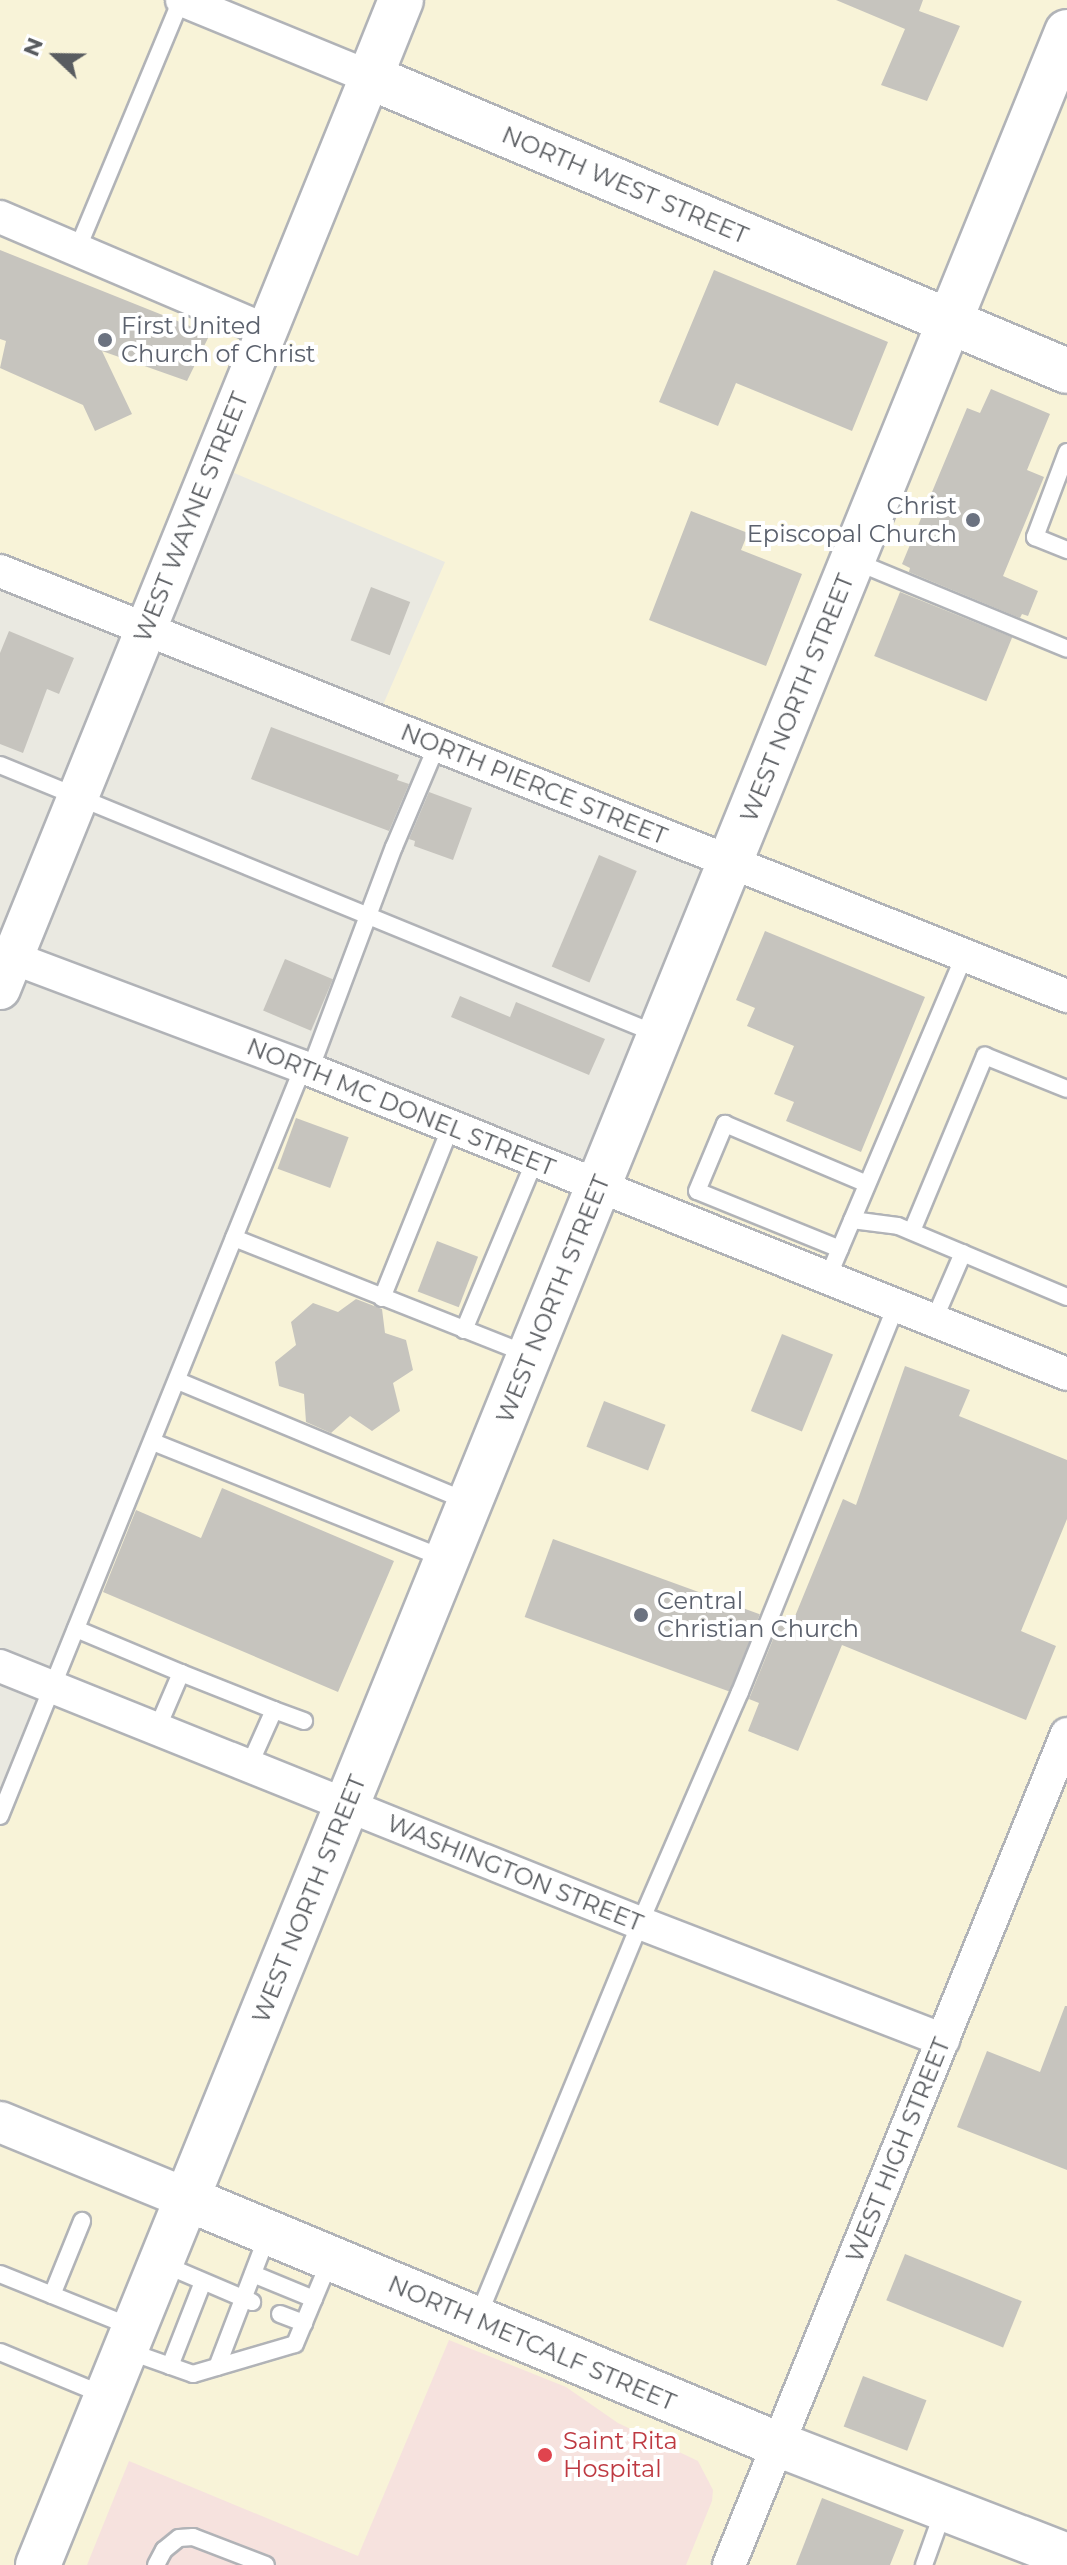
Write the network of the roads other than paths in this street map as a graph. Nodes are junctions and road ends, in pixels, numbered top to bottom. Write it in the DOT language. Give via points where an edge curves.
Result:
graph roads {
  1 [pos="181,0"];
  2 [pos="401,0"];
  3 [pos="1067,32"];
  4 [pos="370,77"];
  5 [pos="0,217"];
  6 [pos="77,250"];
  7 [pos="950,322"];
  8 [pos="267,331"];
  9 [pos="1067,371"];
  10 [pos="1067,452"];
  11 [pos="1067,550"];
  12 [pos="853,560"];
  13 [pos="0,571"];
  14 [pos="146,629"];
  15 [pos="1067,649"];
  16 [pos="437,745"];
  17 [pos="0,765"];
  18 [pos="78,797"];
  19 [pos="730,862"];
  20 [pos="369,915"];
  21 [pos="964,956"];
  22 [pos="4,967"];
  23 [pos="1067,996"];
  24 [pos="660,1035"];
  25 [pos="306,1068"];
  26 [pos="1067,1089"];
  27 [pos="451,1126"];
  28 [pos="535,1160"];
  29 [pos="867,1184"];
  30 [pos="599,1185"];
  31 [pos="852,1220"];
  32 [pos="912,1231"];
  33 [pos="234,1238"];
  34 [pos="963,1253"];
  35 [pos="834,1263"];
  36 [pos="1067,1297"];
  37 [pos="382,1298"];
  38 [pos="896,1305"];
  39 [pos="934,1320"];
  40 [pos="464,1330"];
  41 [pos="530,1355"];
  42 [pos="1067,1374"];
  43 [pos="178,1381"];
  44 [pos="153,1442"];
  45 [pos="470,1503"];
  46 [pos="447,1560"];
  47 [pos="76,1629"];
  48 [pos="0,1666"];
  49 [pos="181,1673"];
  50 [pos="53,1687"];
  51 [pos="274,1710"];
  52 [pos="304,1721"];
  53 [pos="157,1729"];
  54 [pos="1067,1734"];
  55 [pos="249,1766"];
  56 [pos="347,1806"];
  57 [pos="0,1816"];
  58 [pos="640,1923"];
  59 [pos="943,2040"];
  60 [pos="0,2122"];
  61 [pos="188,2199"];
  62 [pos="82,2221"];
  63 [pos="269,2233"];
  64 [pos="331,2258"];
  65 [pos="162,2263"];
  66 [pos="0,2274"];
  67 [pos="253,2274"];
  68 [pos="203,2282"];
  69 [pos="52,2295"];
  70 [pos="314,2299"];
  71 [pos="248,2300"];
  72 [pos="280,2314"];
  73 [pos="476,2321"];
  74 [pos="304,2323"];
  75 [pos="131,2339"];
  76 [pos="0,2352"];
  77 [pos="170,2366"];
  78 [pos="217,2367"];
  79 [pos="107,2396"];
  80 [pos="777,2444"];
  81 [pos="945,2506"];
  82 [pos="1067,2556"];
  83 [pos="47,2563"];
  84 [pos="156,2565"];
  85 [pos="266,2565"];
  86 [pos="729,2565"];
  87 [pos="924,2565"];
  1 -- 4 [label="street, NORTH WEST STREET"];
  1 -- 6 [label="lane"];
  2 -- 4 [label="main road, WEST WAYNE STREET"];
  3 -- 7 [label="main road, WEST NORTH STREET"];
  4 -- 7 [label="main road, NORTH WEST STREET"];
  4 -- 8 [label="street, WEST WAYNE STREET"];
  5 -- 6 [label="street"];
  6 -- 8 [label="street"];
  7 -- 9 [label="main road, NORTH WEST STREET"];
  7 -- 12 [label="main road, WEST NORTH STREET"];
  8 -- 14 [label="street, WEST WAYNE STREET"];
  10 -- 11 [label="lane" via="1035,537"];
  12 -- 15 [label="lane"];
  12 -- 19 [label="main road, WEST NORTH STREET"];
  13 -- 14 [label="street, NORTH PIERCE STREET"];
  14 -- 16 [label="street, NORTH PIERCE STREET"];
  14 -- 18 [label="street, WEST WAYNE STREET"];
  16 -- 19 [label="street, NORTH PIERCE STREET"];
  16 -- 20 [label="lane"];
  17 -- 18 [label="lane"];
  18 -- 20 [label="lane"];
  18 -- 22 [label="street, WEST WAYNE STREET"];
  19 -- 21 [label="street, NORTH PIERCE STREET"];
  19 -- 24 [label="main road, WEST NORTH STREET"];
  20 -- 24 [label="lane"];
  20 -- 25 [label="lane"];
  21 -- 23 [label="street, NORTH PIERCE STREET"];
  21 -- 29 [label="lane"];
  22 -- 25 [label="street, NORTH MC DONEL STREET"];
  24 -- 30 [label="main road, WEST NORTH STREET"];
  25 -- 27 [label="street, NORTH MC DONEL STREET"];
  25 -- 33 [label="lane"];
  26 -- 32 [label="lane" via="985,1056"];
  27 -- 28 [label="street, NORTH MC DONEL STREET"];
  27 -- 37 [label="lane"];
  28 -- 30 [label="street, NORTH MC DONEL STREET"];
  28 -- 40 [label="lane"];
  29 -- 31 [label="lane"];
  29 -- 35 [label="lane" via="725,1124 714,1150 697,1191"];
  30 -- 35 [label="street, NORTH MC DONEL STREET"];
  30 -- 41 [label="main road, WEST NORTH STREET"];
  31 -- 32 [label="lane"];
  31 -- 35 [label="lane"];
  32 -- 34 [label="lane"];
  33 -- 37 [label="lane"];
  33 -- 43 [label="lane"];
  34 -- 36 [label="lane"];
  34 -- 39 [label="lane"];
  35 -- 38 [label="street, NORTH MC DONEL STREET"];
  37 -- 40 [label="lane"];
  38 -- 39 [label="street, NORTH MC DONEL STREET"];
  38 -- 58 [label="lane" via="752,1664"];
  39 -- 42 [label="street, NORTH MC DONEL STREET"];
  40 -- 41 [label="lane"];
  41 -- 45 [label="main road, WEST NORTH STREET"];
  43 -- 44 [label="lane"];
  43 -- 45 [label="lane"];
  44 -- 46 [label="lane"];
  44 -- 47 [label="lane"];
  45 -- 46 [label="main road, WEST NORTH STREET"];
  46 -- 56 [label="main road, WEST NORTH STREET"];
  47 -- 49 [label="lane"];
  47 -- 50 [label="lane"];
  48 -- 50 [label="street, WASHINGTON STREET"];
  49 -- 51 [label="lane"];
  49 -- 53 [label="lane"];
  50 -- 53 [label="street, WASHINGTON STREET"];
  50 -- 57 [label="lane"];
  51 -- 52 [label="lane"];
  51 -- 55 [label="lane"];
  53 -- 55 [label="street, WASHINGTON STREET"];
  54 -- 59 [label="street, WEST HIGH STREET"];
  55 -- 56 [label="street, WASHINGTON STREET"];
  56 -- 58 [label="street, WASHINGTON STREET"];
  56 -- 61 [label="main road, WEST NORTH STREET"];
  58 -- 59 [label="street, WASHINGTON STREET"];
  58 -- 73 [label="lane"];
  59 -- 80 [label="street, WEST HIGH STREET"];
  60 -- 61 [label="street, NORTH METCALF STREET"];
  61 -- 63 [label="main road, NORTH METCALF STREET"];
  61 -- 65 [label="main road, WEST NORTH STREET"];
  62 -- 69 [label="lane"];
  63 -- 64 [label="main road, NORTH METCALF STREET"];
  63 -- 67 [label="lane"];
  64 -- 70 [label="lane"];
  64 -- 73 [label="main road, NORTH METCALF STREET"];
  65 -- 68 [label="lane"];
  65 -- 75 [label="main road, WEST NORTH STREET"];
  66 -- 69 [label="lane"];
  67 -- 70 [label="lane"];
  67 -- 71 [label="lane"];
  68 -- 71 [label="lane"];
  68 -- 77 [label="lane"];
  69 -- 75 [label="lane"];
  70 -- 74 [label="lane"];
  71 -- 78 [label="lane"];
  72 -- 74 [label="lane"];
  73 -- 80 [label="main road, NORTH METCALF STREET"];
  74 -- 78 [label="lane" via="295,2344"];
  75 -- 77 [label="lane"];
  75 -- 79 [label="main road, WEST NORTH STREET"];
  76 -- 79 [label="lane"];
  77 -- 78 [label="lane" via="193,2374"];
  79 -- 83 [label="main road, WEST NORTH STREET"];
  80 -- 81 [label="main road, NORTH METCALF STREET"];
  80 -- 86 [label="street, WEST HIGH STREET"];
  81 -- 82 [label="main road, NORTH METCALF STREET"];
  81 -- 87 [label="lane"];
  84 -- 85 [label="lane" via="179,2538 193,2537"];
}
